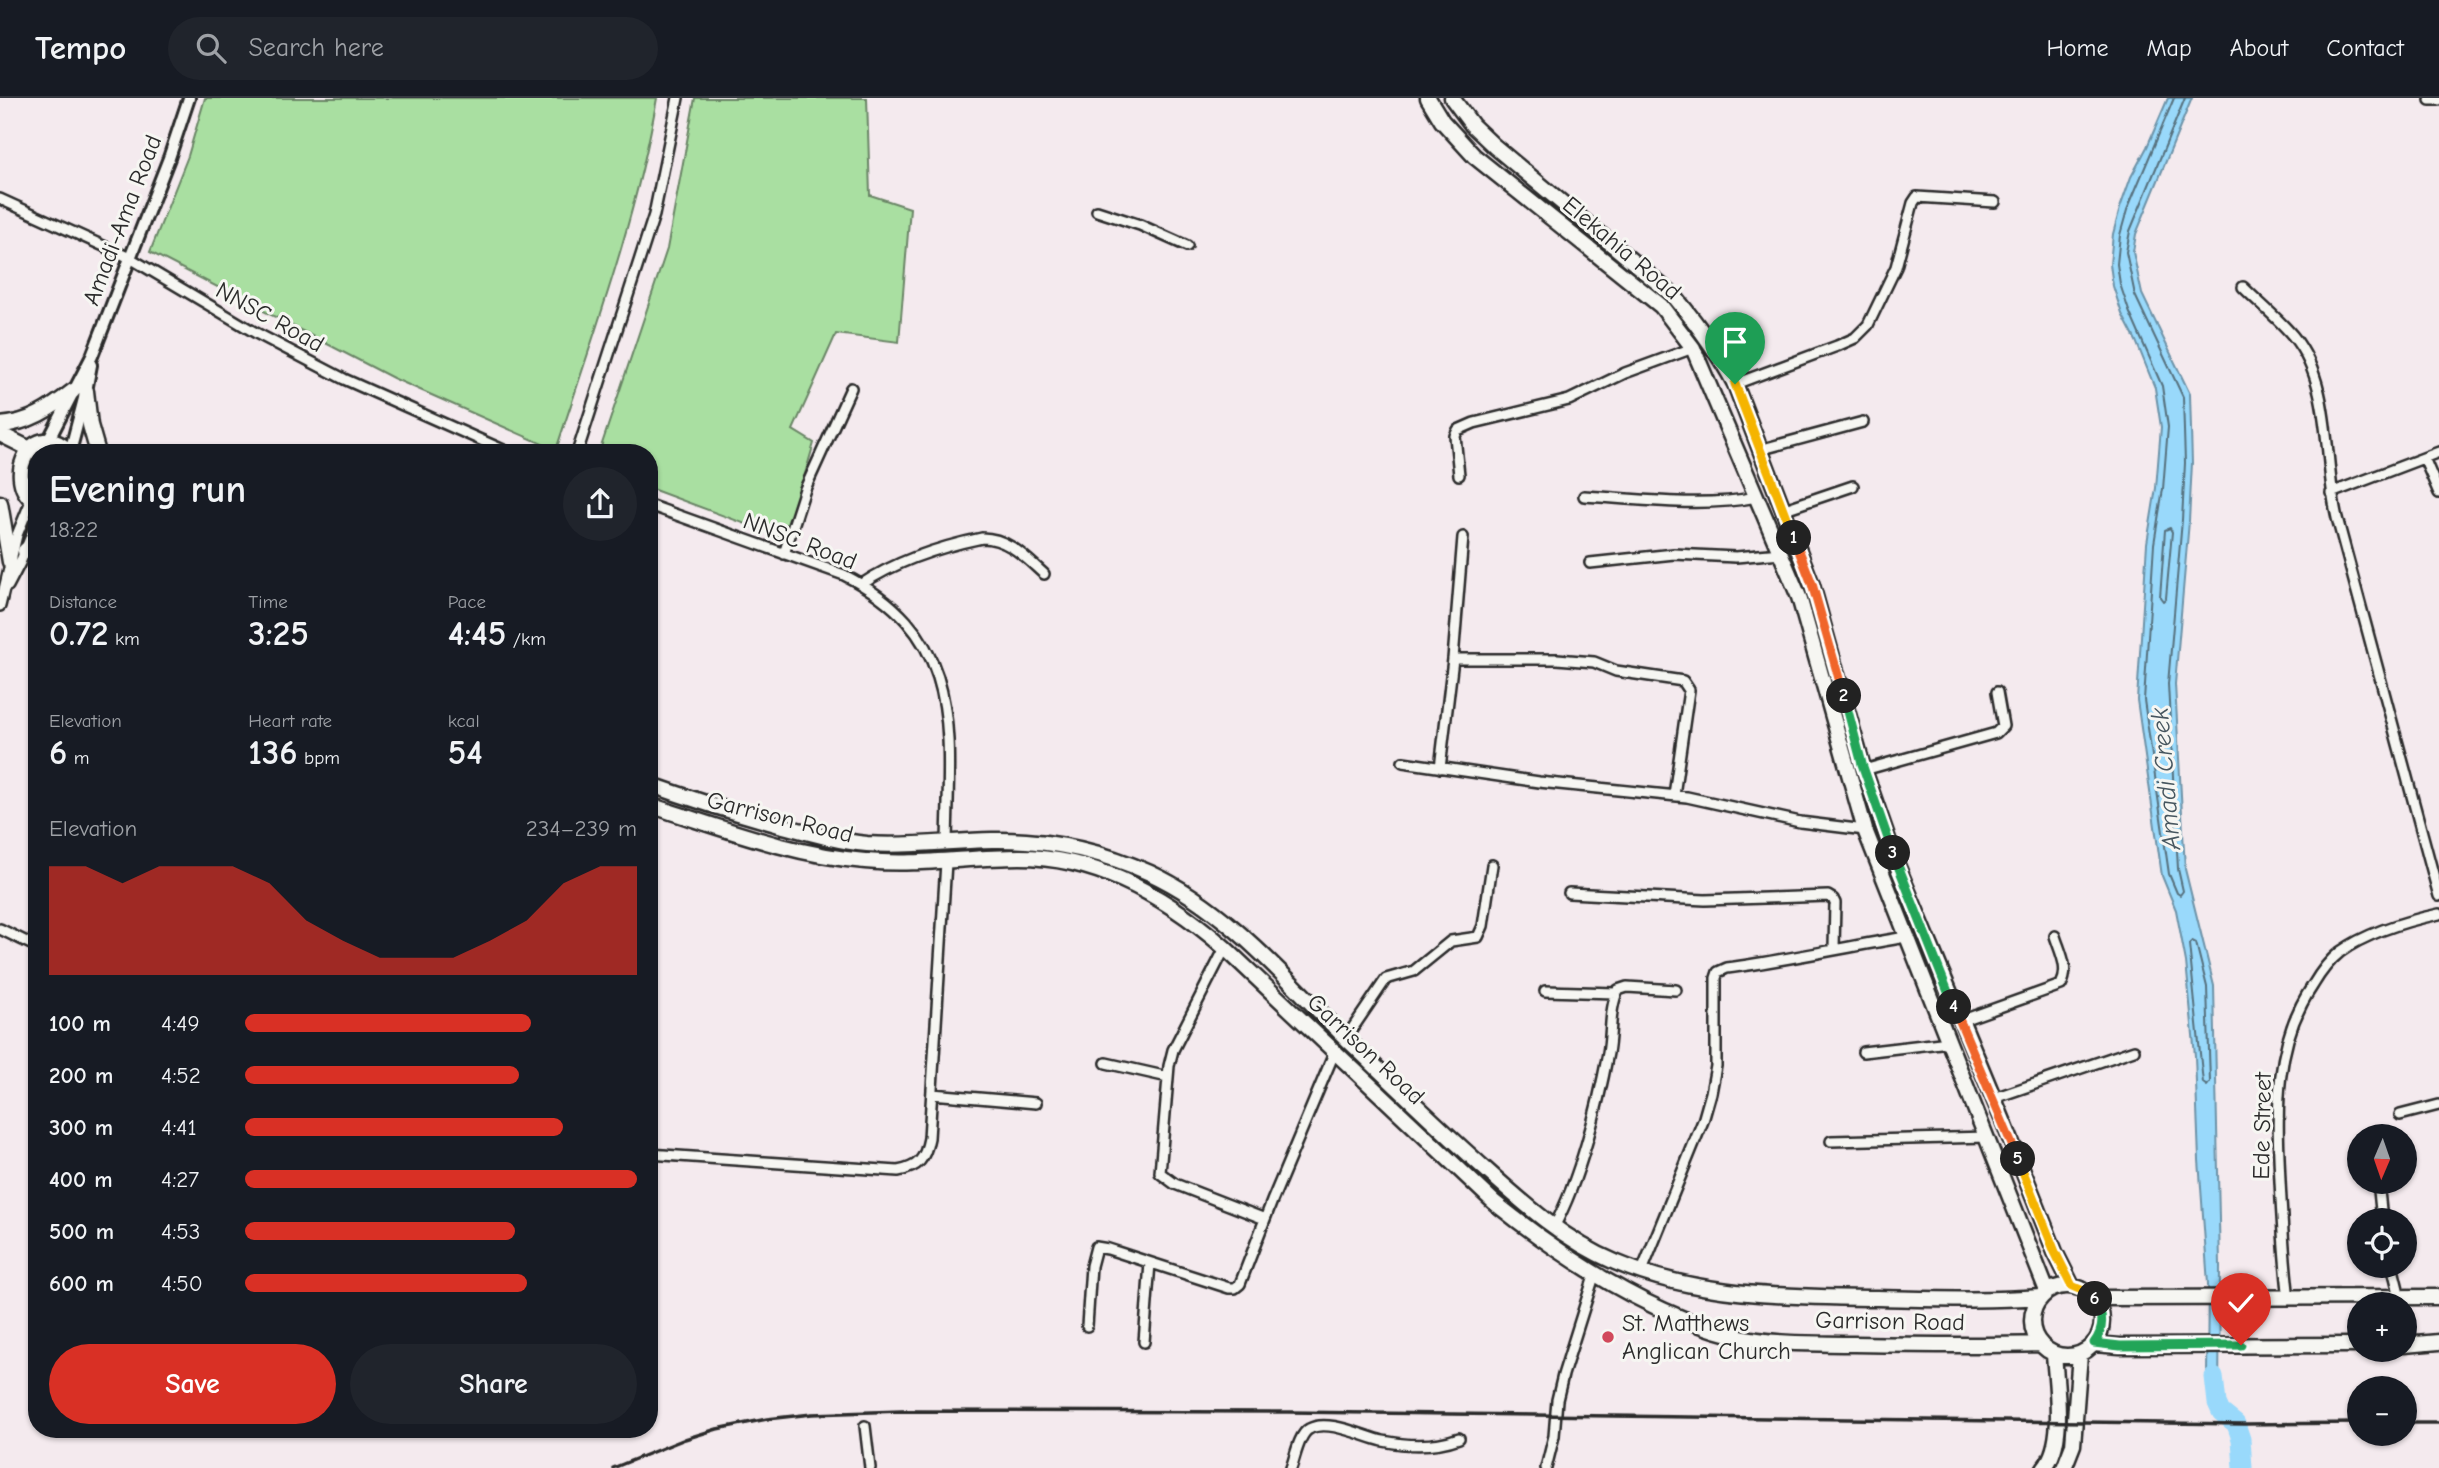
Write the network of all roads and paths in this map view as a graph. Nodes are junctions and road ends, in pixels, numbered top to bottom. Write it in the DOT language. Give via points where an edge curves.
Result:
graph roads {
  1 [pos="189,98"];
  2 [pos="678,98"];
  3 [pos="1428,98"];
  4 [pos="1452,98"];
  5 [pos="0,199"];
  6 [pos="1995,202"];
  7 [pos="1097,211"];
  8 [pos="1187,246"];
  9 [pos="130,258"];
  10 [pos="2243,287"];
  11 [pos="1693,348"];
  12 [pos="1735,384"];
  13 [pos="851,388"];
  14 [pos="80,391"];
  15 [pos="1863,422"];
  16 [pos="0,425"];
  17 [pos="0,434"];
  18 [pos="48,441"];
  19 [pos="31,444"];
  20 [pos="60,444"];
  21 [pos="71,444"];
  22 [pos="95,444"];
  23 [pos="490,444"];
  24 [pos="580,444"];
  25 [pos="26,447"];
  26 [pos="1759,450"];
  27 [pos="2439,452"];
  28 [pos="2424,458"];
  29 [pos="1459,475"];
  30 [pos="1853,486"];
  31 [pos="2331,493"];
  32 [pos="2439,493"];
  33 [pos="1584,496"];
  34 [pos="1757,497"];
  35 [pos="28,498"];
  36 [pos="0,503"];
  37 [pos="658,508"];
  38 [pos="1782,510"];
  39 [pos="28,517"];
  40 [pos="1463,537"];
  41 [pos="28,544"];
  42 [pos="28,548"];
  43 [pos="25,551"];
  44 [pos="784,554"];
  45 [pos="1781,554"];
  46 [pos="10,562"];
  47 [pos="1590,563"];
  48 [pos="1044,574"];
  49 [pos="862,584"];
  50 [pos="4,593"];
  51 [pos="0,606"];
  52 [pos="1453,659"];
  53 [pos="1997,692"];
  54 [pos="1403,762"];
  55 [pos="1440,768"];
  56 [pos="1864,770"];
  57 [pos="658,787"];
  58 [pos="1674,795"];
  59 [pos="658,808"];
  60 [pos="1865,830"];
  61 [pos="947,843"];
  62 [pos="946,862"];
  63 [pos="1492,865"];
  64 [pos="1569,893"];
  65 [pos="2439,896"];
  66 [pos="2439,914"];
  67 [pos="0,929"];
  68 [pos="2055,936"];
  69 [pos="1906,937"];
  70 [pos="28,943"];
  71 [pos="1225,948"];
  72 [pos="1834,948"];
  73 [pos="1676,990"];
  74 [pos="1545,991"];
  75 [pos="1616,993"];
  76 [pos="1961,1021"];
  77 [pos="1346,1038"];
  78 [pos="1949,1041"];
  79 [pos="2134,1050"];
  80 [pos="1335,1051"];
  81 [pos="1863,1052"];
  82 [pos="1106,1063"];
  83 [pos="1167,1077"];
  84 [pos="933,1094"];
  85 [pos="1994,1098"];
  86 [pos="1036,1103"];
  87 [pos="2439,1105"];
  88 [pos="2400,1115"];
  89 [pos="1988,1137"];
  90 [pos="1831,1140"];
  91 [pos="658,1155"];
  92 [pos="1265,1219"];
  93 [pos="1554,1227"];
  94 [pos="1150,1263"];
  95 [pos="1642,1271"];
  96 [pos="1595,1273"];
  97 [pos="2072,1286"];
  98 [pos="2044,1294"];
  99 [pos="2417,1297"];
  100 [pos="2439,1297"];
  101 [pos="2094,1298"];
  102 [pos="2347,1298"];
  103 [pos="2289,1299"];
  104 [pos="1087,1326"];
  105 [pos="1144,1342"];
  106 [pos="2439,1342"];
  107 [pos="2094,1343"];
  108 [pos="2040,1344"];
  109 [pos="2417,1344"];
  110 [pos="2347,1345"];
  111 [pos="2054,1354"];
  112 [pos="2080,1354"];
  113 [pos="865,1426"];
  114 [pos="1459,1438"];
  115 [pos="870,1468"];
  116 [pos="1291,1468"];
  117 [pos="1545,1468"];
  118 [pos="2044,1468"];
  119 [pos="2064,1468"];
  1 -- 9 [label="street, Amadi-Ama Road"];
  2 -- 24 [label="street" via="654,215"];
  3 -- 11 [label="main road, Elekahia Road" via="1474,156 1661,306"];
  4 -- 12 [label="main road, Elekahia Road" via="1493,146 1675,297 1709,340"];
  5 -- 9 [label="street, NNSC Road"];
  6 -- 12 [label="street" via="1917,197 1896,267 1868,325 1855,338"];
  7 -- 8 [label="street"];
  9 -- 14 [label="street, Amadi-Ama Road"];
  9 -- 23 [label="street, NNSC Road" via="344,379"];
  10 -- 31 [label="street" via="2294,337 2306,358 2325,418"];
  11 -- 29 [label="street" via="1569,400 1458,429"];
  11 -- 34 [label="main road, Elekahia Road"];
  12 -- 26 [label="main road, Elekahia Road"];
  13 -- 44 [label="street" via="805,489"];
  14 -- 16 [label="main road" via="40,415"];
  14 -- 18 [label="street, Amadi-Ama Road"];
  14 -- 21 [label="street, Amadi-Ama Road"];
  14 -- 22 [label="main road"];
  15 -- 26 [label="street"];
  17 -- 25 [label="main road"];
  18 -- 19 [label="main road"];
  18 -- 20 [label="main road"];
  25 -- 35 [label="main road" via="11,462 16,486"];
  26 -- 38 [label="main road, Elekahia Road"];
  27 -- 28 [label="street"];
  28 -- 31 [label="street"];
  28 -- 32 [label="street"];
  30 -- 38 [label="street"];
  31 -- 65 [label="street"];
  33 -- 34 [label="street" via="1686,502"];
  34 -- 45 [label="main road, Elekahia Road"];
  36 -- 46 [label="main road"];
  37 -- 44 [label="street, NNSC Road"];
  38 -- 56 [label="main road, Elekahia Road" via="1812,584"];
  39 -- 46 [label="street"];
  40 -- 52 [label="street"];
  41 -- 43 [label="street"];
  42 -- 43 [label="main road"];
  43 -- 50 [label="street"];
  44 -- 49 [label="street, NNSC Road"];
  45 -- 47 [label="street" via="1674,554"];
  45 -- 60 [label="main road, Elekahia Road" via="1807,620"];
  46 -- 50 [label="street"];
  48 -- 49 [label="street" via="1008,544 982,538 912,558"];
  49 -- 61 [label="street, NNSC Road" via="901,614 935,666 948,727"];
  50 -- 51 [label="street"];
  52 -- 55 [label="street"];
  52 -- 58 [label="street" via="1594,662 1616,671 1683,681 1689,690"];
  53 -- 56 [label="street" via="2003,726 1996,733"];
  54 -- 55 [label="street"];
  55 -- 58 [label="street"];
  56 -- 76 [label="main road, Elekahia Road"];
  57 -- 61 [label="main road, Garrison Road" via="834,840 890,845"];
  58 -- 60 [label="street" via="1800,822"];
  59 -- 62 [label="main road, Garrison Road" via="829,856 867,862"];
  60 -- 69 [label="main road, Elekahia Road"];
  61 -- 77 [label="main road, Garrison Road" via="1055,843 1107,855 1156,876 1202,903"];
  62 -- 71 [label="main road, Garrison Road" via="1021,857 1101,871 1150,892"];
  62 -- 84 [label="street"];
  63 -- 77 [label="street" via="1478,937 1451,942 1414,971 1386,979"];
  64 -- 72 [label="street" via="1705,900 1828,896 1835,904"];
  66 -- 103 [label="street, Ede Street" via="2407,921 2338,953 2309,990 2288,1034 2277,1132"];
  67 -- 70 [label="street"];
  68 -- 76 [label="street" via="2066,970 2061,985"];
  69 -- 72 [label="street"];
  69 -- 78 [label="main road, Elekahia Road"];
  71 -- 80 [label="main road, Garrison Road"];
  71 -- 83 [label="street" via="1173,1050"];
  72 -- 95 [label="street" via="1716,974 1716,1066 1711,1093"];
  73 -- 75 [label="street" via="1627,987"];
  74 -- 75 [label="street"];
  75 -- 93 [label="street" via="1598,1097 1573,1185"];
  76 -- 85 [label="main road, Elekahia Road"];
  77 -- 93 [label="main road, Garrison Road" via="1475,1160"];
  78 -- 81 [label="street"];
  78 -- 89 [label="main road, Elekahia Road"];
  79 -- 85 [label="street"];
  80 -- 92 [label="street"];
  80 -- 96 [label="main road, Garrison Road" via="1495,1203"];
  82 -- 83 [label="street"];
  83 -- 92 [label="street" via="1160,1173 1175,1184"];
  84 -- 86 [label="street"];
  84 -- 91 [label="street" via="926,1153 912,1168 874,1170"];
  85 -- 97 [label="main road, Elekahia Road"];
  87 -- 88 [label="street"];
  89 -- 90 [label="street"];
  89 -- 98 [label="main road, Elekahia Road"];
  92 -- 94 [label="street" via="1235,1288"];
  93 -- 95 [label="main road, Garrison Road" via="1615,1262"];
  94 -- 104 [label="street" via="1103,1247 1095,1249"];
  94 -- 105 [label="street"];
  95 -- 98 [label="main road, Garrison Road" via="1690,1285 1780,1295 1960,1300"];
  96 -- 108 [label="main road, Garrison Road" via="1682,1317 1761,1340"];
  96 -- 117 [label="street" via="1563,1375"];
  97 -- 98 [label="main road" via="2055,1287"];
  97 -- 101 [label="main road"];
  98 -- 108 [label="main road" via="2035,1304 2031,1321"];
  99 -- 100 [label="main road"];
  101 -- 103 [label="main road"];
  101 -- 107 [label="main road" via="2102,1322"];
  102 -- 103 [label="main road"];
  106 -- 109 [label="main road"];
  107 -- 110 [label="main road"];
  107 -- 112 [label="main road"];
  108 -- 111 [label="main road"];
  111 -- 112 [label="main road"];
  111 -- 118 [label="main road" via="2057,1432 2054,1451"];
  112 -- 119 [label="main road" via="2074,1445"];
  113 -- 115 [label="street"];
  114 -- 116 [label="street" via="1436,1444 1395,1443 1357,1432 1313,1427 1305,1433"];
}
